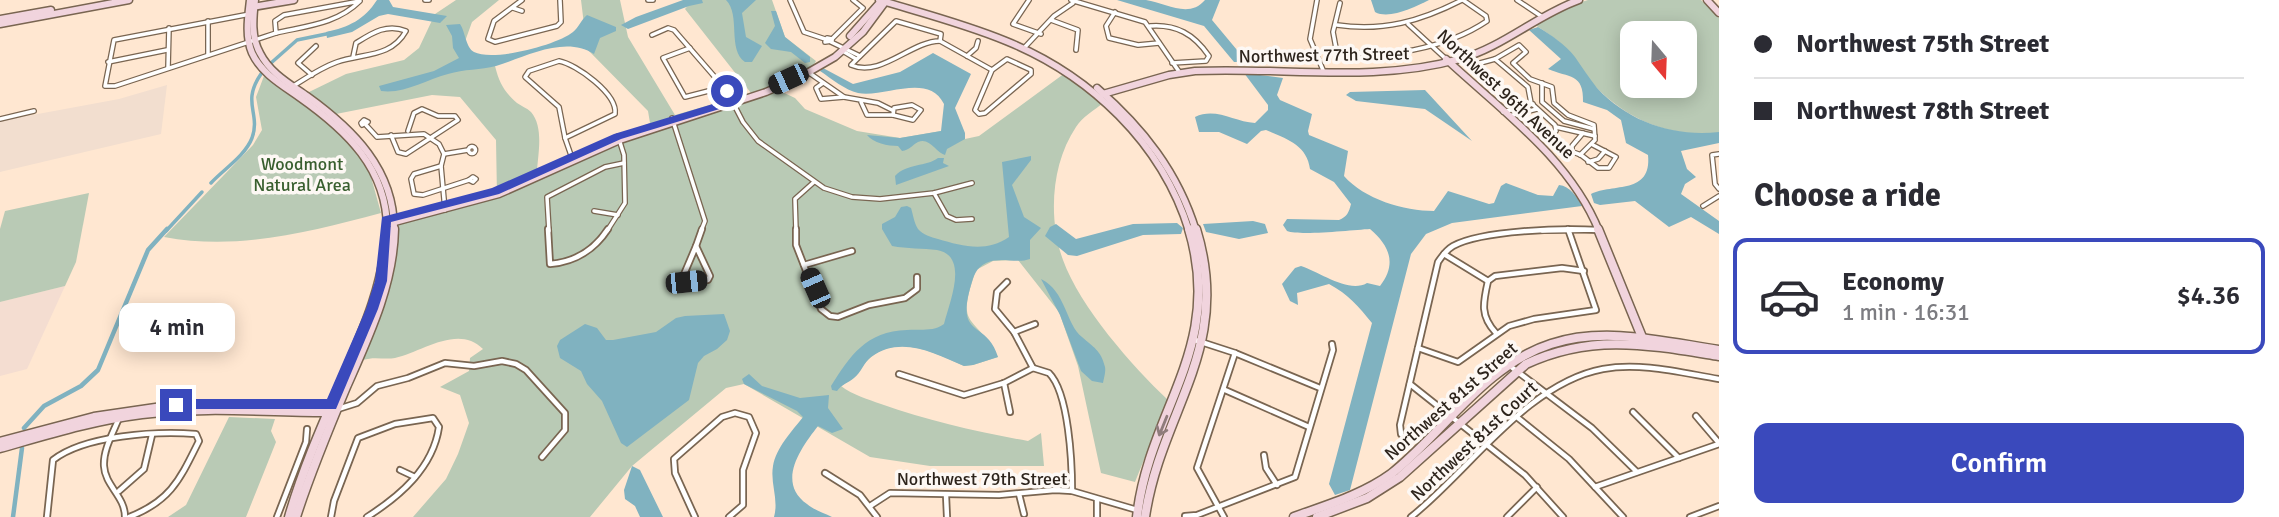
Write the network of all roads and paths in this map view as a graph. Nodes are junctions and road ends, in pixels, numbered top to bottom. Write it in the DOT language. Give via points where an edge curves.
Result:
graph roads {
  1 [pos="106,0"];
  2 [pos="129,0"];
  3 [pos="278,0"];
  4 [pos="294,0"];
  5 [pos="311,0"];
  6 [pos="522,0"];
  7 [pos="560,0"];
  8 [pos="790,0"];
  9 [pos="853,0"];
  10 [pos="884,0"];
  11 [pos="1029,0"];
  12 [pos="1317,0"];
  13 [pos="1462,0"];
  14 [pos="1565,0"];
  15 [pos="1579,0"];
  16 [pos="1707,0"];
  17 [pos="1712,0"];
  18 [pos="1072,1"];
  19 [pos="1340,1"];
  20 [pos="1521,1"];
  21 [pos="338,3"];
  22 [pos="252,6"];
  23 [pos="1719,6"];
  24 [pos="512,7"];
  25 [pos="310,10"];
  26 [pos="522,11"];
  27 [pos="1115,12"];
  28 [pos="1719,13"];
  29 [pos="1539,15"];
  30 [pos="1051,20"];
  31 [pos="208,21"];
  32 [pos="0,22"];
  33 [pos="1407,23"];
  34 [pos="1337,25"];
  35 [pos="1150,26"];
  36 [pos="169,29"];
  37 [pos="276,33"];
  38 [pos="1041,34"];
  39 [pos="652,35"];
  40 [pos="252,40"];
  41 [pos="831,40"];
  42 [pos="940,41"];
  43 [pos="978,41"];
  44 [pos="1158,43"];
  45 [pos="316,46"];
  46 [pos="1431,46"];
  47 [pos="1026,47"];
  48 [pos="690,48"];
  49 [pos="841,48"];
  50 [pos="167,50"];
  51 [pos="1076,50"];
  52 [pos="208,55"];
  53 [pos="967,56"];
  54 [pos="354,57"];
  55 [pos="858,58"];
  56 [pos="1496,59"];
  57 [pos="1448,60"];
  58 [pos="108,62"];
  59 [pos="1172,63"];
  60 [pos="1478,64"];
  61 [pos="168,68"];
  62 [pos="1322,68"];
  63 [pos="992,70"];
  64 [pos="807,71"];
  65 [pos="1179,71"];
  66 [pos="1521,71"];
  67 [pos="1512,73"];
  68 [pos="312,75"];
  69 [pos="823,82"];
  70 [pos="1542,83"];
  71 [pos="724,87"];
  72 [pos="290,88"];
  73 [pos="1099,92"];
  74 [pos="844,97"];
  75 [pos="861,102"];
  76 [pos="733,103"];
  77 [pos="1557,106"];
  78 [pos="1535,107"];
  79 [pos="1548,108"];
  80 [pos="34,111"];
  81 [pos="892,113"];
  82 [pos="1506,114"];
  83 [pos="0,119"];
  84 [pos="673,120"];
  85 [pos="366,125"];
  86 [pos="1556,127"];
  87 [pos="1594,129"];
  88 [pos="1572,130"];
  89 [pos="408,131"];
  90 [pos="1583,133"];
  91 [pos="391,135"];
  92 [pos="1566,135"];
  93 [pos="1595,135"];
  94 [pos="433,138"];
  95 [pos="565,138"];
  96 [pos="619,138"];
  97 [pos="1592,145"];
  98 [pos="468,150"];
  99 [pos="1605,151"];
  100 [pos="1573,152"];
  101 [pos="444,154"];
  102 [pos="1719,154"];
  103 [pos="1580,155"];
  104 [pos="571,159"];
  105 [pos="1719,160"];
  106 [pos="1712,161"];
  107 [pos="1588,162"];
  108 [pos="624,163"];
  109 [pos="441,166"];
  110 [pos="469,180"];
  111 [pos="1716,180"];
  112 [pos="814,182"];
  113 [pos="972,183"];
  114 [pos="445,188"];
  115 [pos="1719,189"];
  116 [pos="934,193"];
  117 [pos="1717,199"];
  118 [pos="1703,206"];
  119 [pos="445,208"];
  120 [pos="594,211"];
  121 [pos="618,215"];
  122 [pos="972,219"];
  123 [pos="390,221"];
  124 [pos="1568,229"];
  125 [pos="1599,230"];
  126 [pos="696,246"];
  127 [pos="852,251"];
  128 [pos="1444,254"];
  129 [pos="804,265"];
  130 [pos="1584,271"];
  131 [pos="917,276"];
  132 [pos="1488,281"];
  133 [pos="1006,282"];
  134 [pos="1035,324"];
  135 [pos="1014,332"];
  136 [pos="1496,333"];
  137 [pos="1199,342"];
  138 [pos="1643,342"];
  139 [pos="1332,344"];
  140 [pos="1418,348"];
  141 [pos="1235,353"];
  142 [pos="1718,354"];
  143 [pos="1033,368"];
  144 [pos="1514,369"];
  145 [pos="899,374"];
  146 [pos="1719,379"];
  147 [pos="1004,383"];
  148 [pos="1410,384"];
  149 [pos="1321,388"];
  150 [pos="1225,390"];
  151 [pos="1546,392"];
  152 [pos="333,409"];
  153 [pos="1010,412"];
  154 [pos="1633,412"];
  155 [pos="120,415"];
  156 [pos="1696,416"];
  157 [pos="1518,418"];
  158 [pos="1457,420"];
  159 [pos="1309,427"];
  160 [pos="307,429"];
  161 [pos="1401,434"];
  162 [pos="152,435"];
  163 [pos="111,440"];
  164 [pos="0,442"];
  165 [pos="1719,444"];
  166 [pos="1490,446"];
  167 [pos="0,448"];
  168 [pos="1264,455"];
  169 [pos="542,457"];
  170 [pos="1679,458"];
  171 [pos="400,470"];
  172 [pos="1637,472"];
  173 [pos="825,473"];
  174 [pos="415,477"];
  175 [pos="1277,485"];
  176 [pos="1537,487"];
  177 [pos="1595,487"];
  178 [pos="119,491"];
  179 [pos="1072,491"];
  180 [pos="1019,494"];
  181 [pos="946,495"];
  182 [pos="1097,499"];
  183 [pos="870,506"];
  184 [pos="1719,506"];
  185 [pos="1218,507"];
  186 [pos="1137,513"];
  187 [pos="1024,514"];
  188 [pos="1185,516"];
  189 [pos="47,517"];
  190 [pos="127,517"];
  191 [pos="276,517"];
  192 [pos="289,517"];
  193 [pos="296,517"];
  194 [pos="331,517"];
  195 [pos="367,517"];
  196 [pos="695,517"];
  197 [pos="729,517"];
  198 [pos="877,517"];
  199 [pos="947,517"];
  200 [pos="1097,517"];
  201 [pos="1145,517"];
  202 [pos="1224,517"];
  203 [pos="1294,517"];
  204 [pos="1317,517"];
  205 [pos="1411,517"];
  206 [pos="1507,517"];
  207 [pos="1563,517"];
  208 [pos="1623,517"];
  209 [pos="1690,517"];
  1 -- 32 [label="street"];
  2 -- 32 [label="street"];
  3 -- 22 [label="street"];
  4 -- 22 [label="street"];
  5 -- 25 [label="street"];
  6 -- 24 [label="street"];
  7 -- 24 [label="street" via="559,25 491,41 487,37 491,24"];
  8 -- 41 [label="street" via="804,32"];
  9 -- 41 [label="street" via="863,8"];
  10 -- 47 [label="street" via="996,33"];
  10 -- 49 [label="street"];
  11 -- 38 [label="street" via="1013,24"];
  12 -- 62 [label="street" via="1310,39"];
  13 -- 33 [label="street"];
  13 -- 46 [label="street" via="1488,19 1465,34"];
  14 -- 29 [label="street, Northwest 77th Street"];
  15 -- 29 [label="street, Northwest 77th Street"];
  16 -- 28 [label="street"];
  17 -- 23 [label="street"];
  18 -- 27 [label="street"];
  18 -- 30 [label="street"];
  19 -- 34 [label="street"];
  20 -- 29 [label="street"];
  21 -- 25 [label="street"];
  21 -- 37 [label="street" via="360,1 339,19"];
  22 -- 31 [label="street"];
  22 -- 40 [label="street"];
  24 -- 26 [label="street"];
  25 -- 37 [label="street" via="279,17"];
  27 -- 35 [label="street"];
  27 -- 44 [label="street" via="1106,26 1106,35 1113,41"];
  29 -- 57 [label="street, Northwest 77th Street" via="1487,49"];
  30 -- 38 [label="street"];
  30 -- 51 [label="street" via="1075,28"];
  31 -- 36 [label="street"];
  31 -- 52 [label="street"];
  33 -- 34 [label="street" via="1360,29"];
  33 -- 46 [label="street, Northwest 96th Avenue"];
  34 -- 46 [label="street" via="1334,41 1339,51"];
  35 -- 44 [label="street"];
  35 -- 59 [label="street" via="1165,25 1191,33 1208,53 1209,59"];
  36 -- 50 [label="street"];
  36 -- 58 [label="street" via="114,40"];
  37 -- 40 [label="street"];
  38 -- 47 [label="street"];
  39 -- 48 [label="street" via="672,29"];
  40 -- 52 [label="street"];
  40 -- 72 [label="street" via="263,69"];
  41 -- 49 [label="street"];
  42 -- 53 [label="street"];
  42 -- 55 [label="street" via="926,41 889,61 860,69 851,65"];
  42 -- 55 [label="street" via="941,34 896,21"];
  43 -- 53 [label="street"];
  44 -- 59 [label="street"];
  45 -- 68 [label="street" via="298,63"];
  46 -- 57 [label="street, Northwest 96th Avenue"];
  47 -- 73 [label="street"];
  48 -- 71 [label="street"];
  48 -- 71 [label="street" via="663,58 685,97"];
  49 -- 55 [label="street"];
  49 -- 64 [label="street"];
  50 -- 58 [label="street"];
  50 -- 61 [label="street"];
  52 -- 61 [label="street"];
  53 -- 63 [label="street"];
  54 -- 54 [label="street" via="356,43 381,28 406,31 399,44 387,52"];
  54 -- 68 [label="street"];
  56 -- 60 [label="street"];
  56 -- 66 [label="street" via="1518,45 1526,52 1512,62"];
  56 -- 67 [label="street"];
  57 -- 62 [label="street, Northwest 77th Street" via="1403,69"];
  57 -- 82 [label="street, Northwest 96th Avenue"];
  58 -- 61 [label="street" via="107,87"];
  59 -- 65 [label="street"];
  60 -- 60 [label="street" via="1497,81 1497,84 1491,86 1472,69"];
  62 -- 65 [label="street, Northwest 77th Street"];
  63 -- 63 [label="street" via="975,110 979,114 1032,72 1007,59"];
  64 -- 69 [label="street"];
  64 -- 76 [label="street"];
  65 -- 73 [label="street, Northwest 77th Street"];
  66 -- 67 [label="street"];
  66 -- 70 [label="street"];
  67 -- 78 [label="street" via="1530,90"];
  68 -- 72 [label="street"];
  69 -- 74 [label="street"];
  69 -- 74 [label="street" via="816,88 821,99"];
  70 -- 77 [label="street" via="1554,89"];
  70 -- 79 [label="street" via="1541,98"];
  71 -- 76 [label="street"];
  72 -- 123 [label="street" via="363,152"];
  73 -- 137 [label="street" via="1152,141 1186,198 1207,278"];
  74 -- 75 [label="street"];
  75 -- 81 [label="street" via="878,103"];
  75 -- 81 [label="street" via="867,116"];
  76 -- 84 [label="street"];
  76 -- 112 [label="street" via="758,141"];
  77 -- 79 [label="street"];
  77 -- 87 [label="street" via="1592,123"];
  78 -- 82 [label="street"];
  78 -- 86 [label="street"];
  79 -- 87 [label="street" via="1564,121"];
  80 -- 83 [label="street"];
  81 -- 81 [label="street" via="912,105 921,110 913,120"];
  82 -- 125 [label="street, Northwest 96th Avenue" via="1566,172"];
  84 -- 96 [label="street"];
  84 -- 126 [label="street" via="705,221"];
  85 -- 91 [label="street" via="377,137"];
  86 -- 88 [label="street"];
  86 -- 100 [label="street" via="1549,139 1562,152"];
  87 -- 93 [label="street"];
  88 -- 90 [label="street"];
  88 -- 92 [label="street"];
  89 -- 91 [label="street"];
  89 -- 94 [label="street"];
  89 -- 94 [label="street" via="414,113 422,109 457,118 457,124"];
  90 -- 93 [label="street"];
  90 -- 100 [label="street" via="1572,146"];
  91 -- 94 [label="street" via="403,154"];
  93 -- 97 [label="street"];
  94 -- 101 [label="street"];
  95 -- 95 [label="street" via="557,104 526,81 526,75 536,68 564,61 608,94 616,108 607,120"];
  95 -- 104 [label="street"];
  96 -- 104 [label="street"];
  96 -- 108 [label="street"];
  97 -- 99 [label="street"];
  97 -- 103 [label="street"];
  98 -- 101 [label="street"];
  99 -- 107 [label="street"];
  99 -- 107 [label="street" via="1616,157 1609,168 1600,170"];
  100 -- 103 [label="street"];
  101 -- 109 [label="street"];
  102 -- 106 [label="street" via="1712,155"];
  103 -- 107 [label="street"];
  104 -- 119 [label="street" via="497,194"];
  105 -- 106 [label="street"];
  106 -- 111 [label="street"];
  108 -- 121 [label="street" via="625,203"];
  108 -- 121 [label="street" via="605,167 547,197 548,262 553,265 596,247"];
  109 -- 114 [label="street"];
  109 -- 114 [label="street" via="414,174 413,192 424,195"];
  110 -- 114 [label="street"];
  111 -- 115 [label="street"];
  112 -- 116 [label="street" via="860,198"];
  112 -- 129 [label="street" via="795,199 794,239"];
  113 -- 116 [label="street"];
  114 -- 119 [label="street"];
  116 -- 122 [label="street" via="949,218"];
  117 -- 118 [label="street"];
  119 -- 123 [label="street"];
  120 -- 121 [label="street"];
  123 -- 152 [label="street" via="381,281"];
  124 -- 125 [label="street"];
  124 -- 128 [label="street" via="1471,240"];
  124 -- 130 [label="street"];
  125 -- 138 [label="street, Northwest 96th Avenue"];
  126 -- 126 [label="street" via="710,276 686,282 682,279"];
  127 -- 129 [label="street"];
  128 -- 132 [label="street"];
  128 -- 140 [label="street" via="1438,262"];
  129 -- 131 [label="street" via="821,309 830,317 908,297 917,289"];
  130 -- 132 [label="street" via="1562,268 1495,276"];
  130 -- 136 [label="street" via="1597,310 1532,318"];
  132 -- 136 [label="street" via="1481,313"];
  133 -- 135 [label="street" via="997,292 995,309"];
  134 -- 135 [label="street"];
  135 -- 143 [label="street"];
  136 -- 140 [label="street" via="1458,362"];
  137 -- 141 [label="street"];
  137 -- 186 [label="street, one-way" via="1148,466"];
  137 -- 201 [label="street" via="1192,380 1154,475"];
  138 -- 142 [label="street, Northwest 81st Street"];
  138 -- 144 [label="street, Northwest 81st Street" via="1568,346"];
  139 -- 149 [label="street"];
  140 -- 148 [label="street"];
  141 -- 149 [label="street"];
  141 -- 150 [label="street"];
  143 -- 147 [label="street"];
  143 -- 179 [label="street" via="1048,372 1057,386"];
  144 -- 151 [label="street"];
  144 -- 158 [label="street, Northwest 81st Street"];
  145 -- 147 [label="street" via="958,394"];
  146 -- 151 [label="street, Northwest 81st Court" via="1645,369 1604,369 1573,376"];
  147 -- 153 [label="street"];
  148 -- 158 [label="street"];
  148 -- 161 [label="street"];
  149 -- 159 [label="street"];
  150 -- 159 [label="street"];
  150 -- 185 [label="street" via="1197,468"];
  151 -- 157 [label="street, Northwest 81st Court"];
  151 -- 172 [label="street"];
  152 -- 155 [label="street"];
  152 -- 169 [label="street" via="357,403 377,386 445,363 516,364 565,413 565,430"];
  152 -- 192 [label="street"];
  152 -- 193 [label="street"];
  154 -- 170 [label="street"];
  155 -- 163 [label="street"];
  155 -- 164 [label="street"];
  155 -- 167 [label="street"];
  156 -- 165 [label="street"];
  157 -- 166 [label="street, Northwest 81st Court"];
  157 -- 177 [label="street"];
  158 -- 166 [label="street"];
  158 -- 203 [label="street, Northwest 81st Street" via="1377,484"];
  158 -- 204 [label="street, Northwest 81st Street" via="1383,489"];
  159 -- 175 [label="street" via="1295,477"];
  160 -- 191 [label="street"];
  162 -- 163 [label="street"];
  162 -- 178 [label="street" via="144,469"];
  162 -- 190 [label="street" via="192,433 199,438 167,498"];
  163 -- 178 [label="street" via="104,466"];
  163 -- 189 [label="street" via="56,455"];
  165 -- 170 [label="street"];
  166 -- 176 [label="street"];
  166 -- 205 [label="street, Northwest 81st Court"];
  168 -- 175 [label="street"];
  170 -- 172 [label="street"];
  171 -- 174 [label="street"];
  172 -- 177 [label="street"];
  173 -- 183 [label="street"];
  174 -- 194 [label="street" via="438,439 437,422 427,417 367,432 358,438"];
  174 -- 195 [label="street" via="395,499"];
  175 -- 185 [label="street"];
  176 -- 206 [label="street"];
  176 -- 207 [label="street"];
  177 -- 208 [label="street"];
  178 -- 190 [label="street"];
  179 -- 180 [label="street, Northwest 79th Street"];
  179 -- 182 [label="street, Northwest 79th Street"];
  180 -- 181 [label="street, Northwest 79th Street"];
  180 -- 187 [label="street"];
  181 -- 183 [label="street, Northwest 79th Street" via="890,494"];
  181 -- 199 [label="street"];
  182 -- 186 [label="street, Northwest 79th Street"];
  182 -- 200 [label="street"];
  183 -- 198 [label="street"];
  184 -- 209 [label="street"];
  185 -- 188 [label="street"];
  185 -- 202 [label="street"];
  196 -- 197 [label="street" via="673,466 678,452 729,414 749,416 756,433 743,470 743,505"];
}
